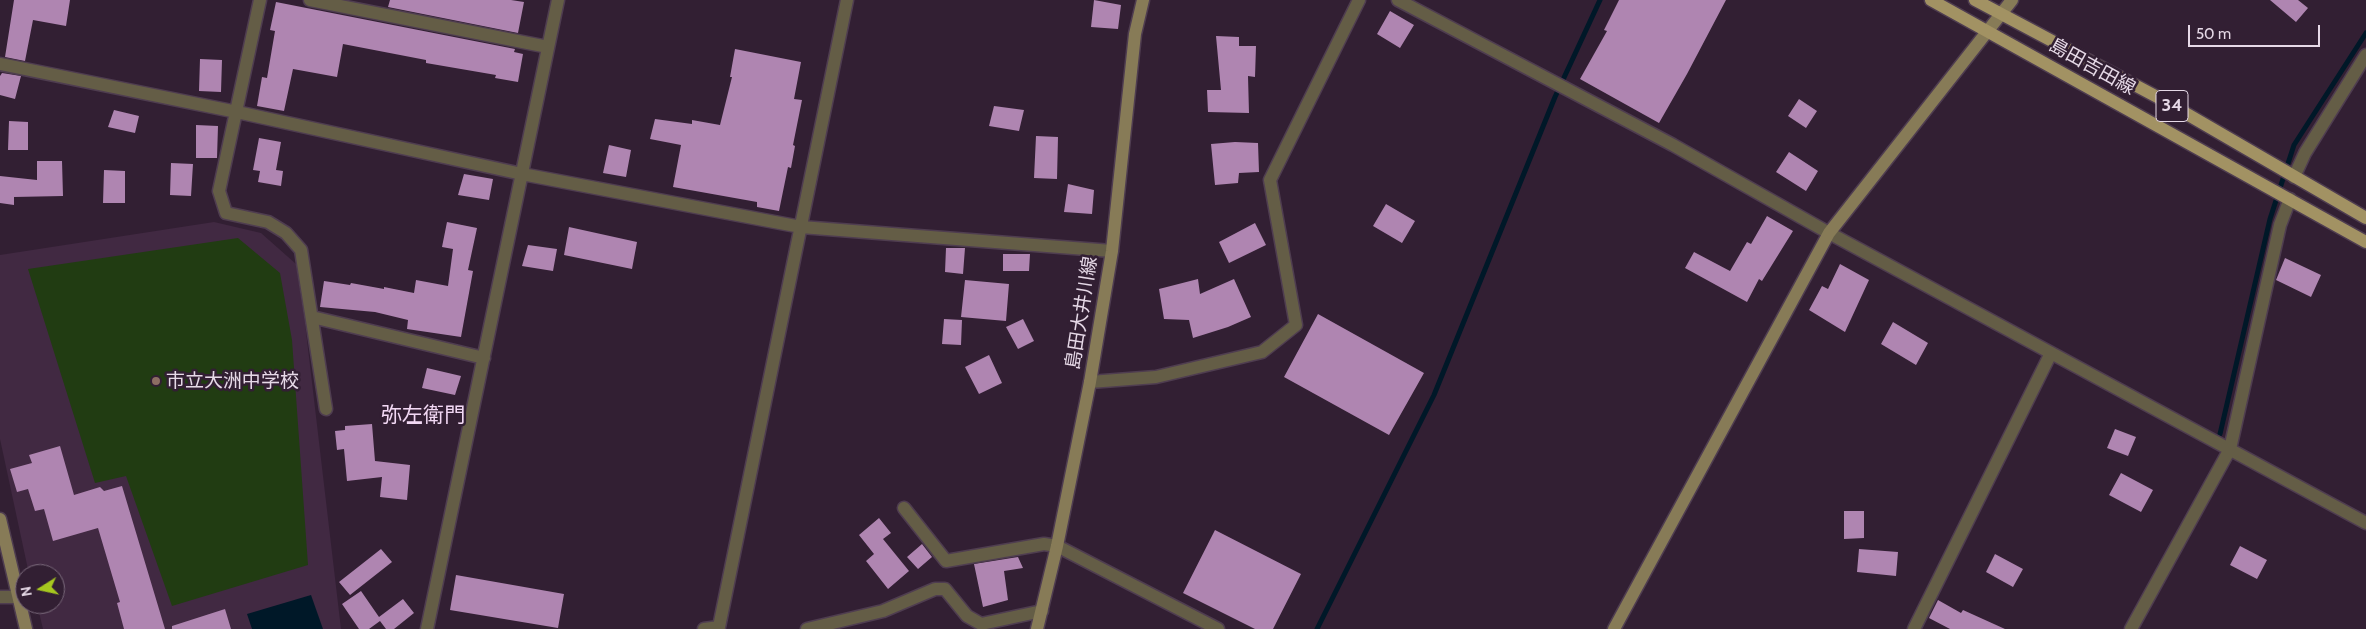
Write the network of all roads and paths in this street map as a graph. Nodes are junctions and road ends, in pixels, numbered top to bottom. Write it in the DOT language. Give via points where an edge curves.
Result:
graph roads {
  1 [pos="260,0"];
  2 [pos="310,0"];
  3 [pos="558,0"];
  4 [pos="847,0"];
  5 [pos="1143,0"];
  6 [pos="1359,0"];
  7 [pos="1398,0"];
  8 [pos="1931,0"];
  9 [pos="1975,0"];
  10 [pos="2012,0"];
  11 [pos="2000,14"];
  12 [pos="1987,31"];
  13 [pos="548,47"];
  14 [pos="2366,55"];
  15 [pos="0,64"];
  16 [pos="237,112"];
  17 [pos="522,174"];
  18 [pos="2294,176"];
  19 [pos="2290,199"];
  20 [pos="2366,218"];
  21 [pos="801,227"];
  22 [pos="1829,233"];
  23 [pos="2366,242"];
  24 [pos="1112,251"];
  25 [pos="312,317"];
  26 [pos="2051,353"];
  27 [pos="484,358"];
  28 [pos="1090,382"];
  29 [pos="326,409"];
  30 [pos="2230,449"];
  31 [pos="904,508"];
  32 [pos="0,519"];
  33 [pos="2366,523"];
  34 [pos="1057,546"];
  35 [pos="15,584"];
  36 [pos="0,597"];
  37 [pos="15,597"];
  38 [pos="1042,611"];
  39 [pos="22,614"];
  40 [pos="719,628"];
  41 [pos="26,629"];
  42 [pos="427,629"];
  43 [pos="704,629"];
  44 [pos="807,629"];
  45 [pos="1037,629"];
  46 [pos="1218,629"];
  47 [pos="1614,629"];
  48 [pos="1914,629"];
  49 [pos="2131,629"];
  1 -- 16 [label="street"];
  2 -- 13 [label="street"];
  3 -- 13 [label="street"];
  4 -- 21 [label="street"];
  5 -- 24 [label="street, 島田大井川線" via="1135,34"];
  6 -- 28 [label="street" via="1270,180 1296,325 1262,352 1156,377"];
  7 -- 22 [label="street" via="1673,145"];
  8 -- 12 [label="main road, 島田吉田線 / 34"];
  9 -- 11 [label="main road, 島田吉田線 / 34"];
  10 -- 11 [label="street"];
  11 -- 12 [label="street"];
  11 -- 18 [label="main road, 島田吉田線 / 34" via="2161,99"];
  12 -- 19 [label="main road, 島田吉田線 / 34"];
  12 -- 22 [label="street"];
  13 -- 17 [label="street"];
  14 -- 18 [label="street" via="2305,152"];
  15 -- 16 [label="street"];
  16 -- 17 [label="street"];
  16 -- 25 [label="street" via="219,191 226,213 268,222 286,234 300,250"];
  17 -- 21 [label="street"];
  17 -- 27 [label="street"];
  18 -- 20 [label="main road, 島田吉田線 / 34"];
  19 -- 23 [label="main road, 島田吉田線 / 34"];
  19 -- 30 [label="street" via="2280,225"];
  21 -- 24 [label="street"];
  21 -- 40 [label="street"];
  22 -- 26 [label="street"];
  22 -- 47 [label="street"];
  24 -- 28 [label="street, 島田大井川線"];
  25 -- 27 [label="street"];
  25 -- 29 [label="street"];
  26 -- 30 [label="street"];
  26 -- 48 [label="street"];
  27 -- 42 [label="street"];
  28 -- 34 [label="street, 島田大井川線"];
  30 -- 33 [label="street"];
  30 -- 49 [label="street"];
  31 -- 34 [label="street" via="946,561 1044,544"];
  32 -- 35 [label="street"];
  34 -- 38 [label="street, 島田大井川線"];
  34 -- 46 [label="street"];
  36 -- 37 [label="street"];
  38 -- 44 [label="street" via="981,624 967,616 946,589 935,589 883,611"];
  38 -- 45 [label="street, 島田大井川線"];
  39 -- 41 [label="street"];
  40 -- 43 [label="street"];
}
